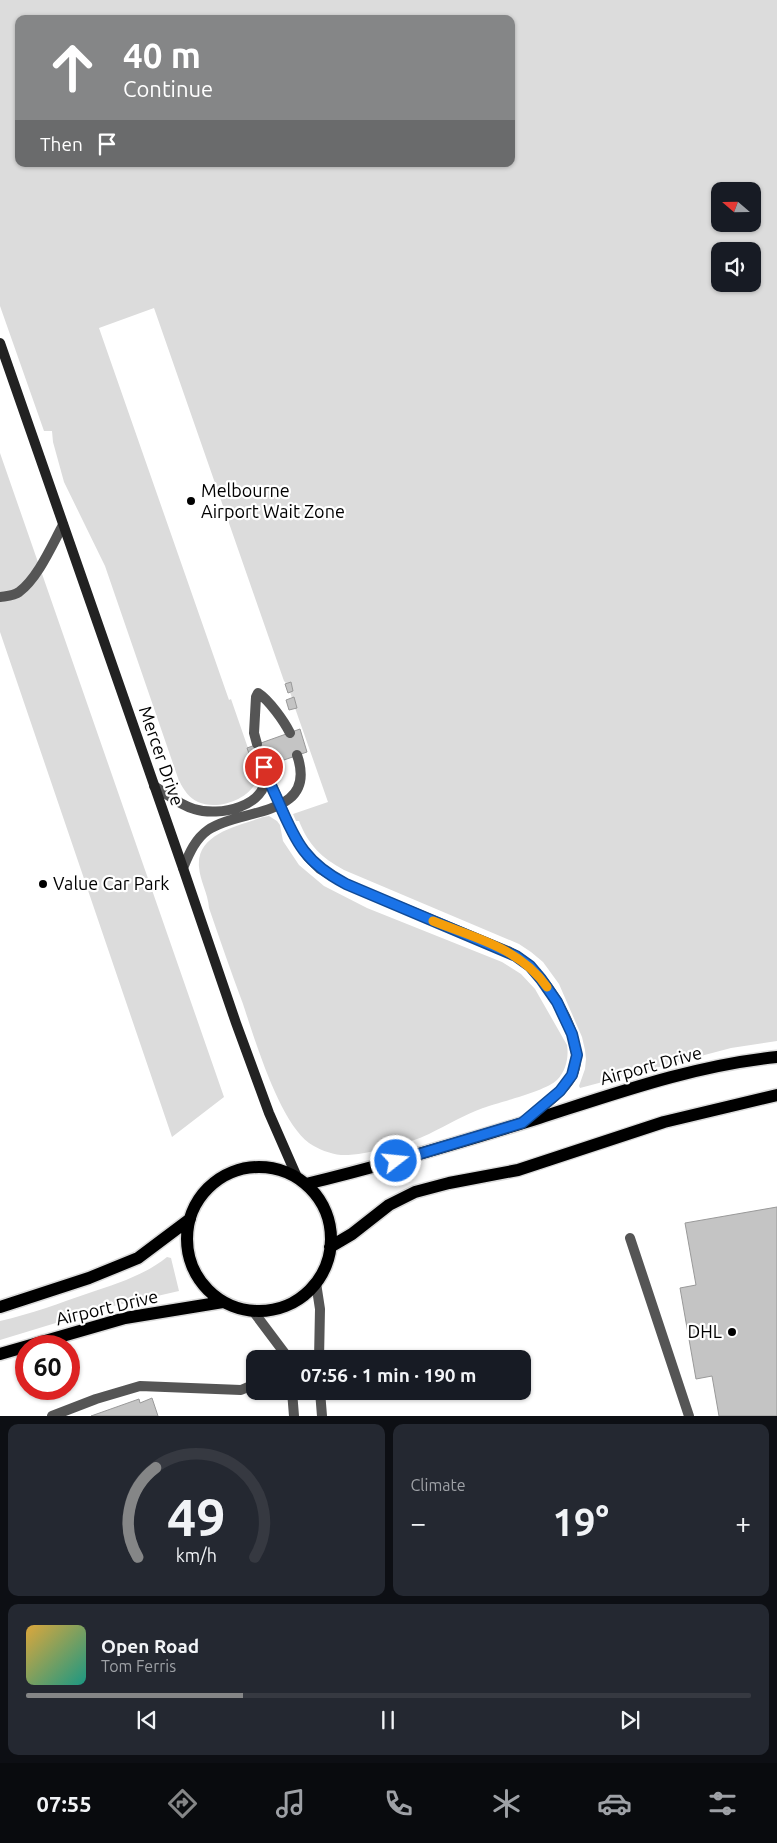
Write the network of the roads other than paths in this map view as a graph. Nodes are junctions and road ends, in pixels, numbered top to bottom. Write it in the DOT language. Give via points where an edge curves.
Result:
graph roads {
  1 [pos="0,343"];
  2 [pos="63,525"];
  3 [pos="0,597"];
  4 [pos="290,733"];
  5 [pos="257,744"];
  6 [pos="297,755"];
  7 [pos="154,786"];
  8 [pos="280,805"];
  9 [pos="183,868"];
  10 [pos="777,1057"];
  11 [pos="777,1095"];
  12 [pos="522,1123"];
  13 [pos="302,1181"];
  14 [pos="190,1219"];
  15 [pos="630,1238"];
  16 [pos="330,1247"];
  17 [pos="316,1283"];
  18 [pos="223,1302"];
  19 [pos="0,1307"];
  20 [pos="253,1311"];
  21 [pos="282,1350"];
  22 [pos="319,1350"];
  23 [pos="0,1354"];
  24 [pos="246,1388"];
  25 [pos="293,1400"];
  26 [pos="321,1400"];
  27 [pos="52,1416"];
  28 [pos="294,1416"];
  29 [pos="322,1416"];
  30 [pos="690,1416"];
  1 -- 2 [label="street, Mercer Drive"];
  2 -- 3 [label="street" via="31,579 19,592"];
  2 -- 7 [label="street, Mercer Drive"];
  4 -- 5 [label="street" via="281,717 258,693 254,726"];
  6 -- 8 [label="street" via="300,782 292,796"];
  7 -- 8 [label="street" via="192,809 220,812 257,797 264,785 265,769"];
  7 -- 9 [label="street, Mercer Drive"];
  8 -- 9 [label="street" via="207,830"];
  8 -- 12 [label="street" via="302,849 327,874 508,951 530,966 541,979 557,1002 572,1034 576,1047 575,1067 560,1091"];
  9 -- 13 [label="street, Mercer Drive" via="269,1113"];
  10 -- 12 [label="main road, Airport Drive" via="671,1076"];
  11 -- 16 [label="main road" via="664,1122 518,1170 414,1192 389,1205"];
  12 -- 13 [label="main road, Airport Drive" via="378,1166"];
  13 -- 14 [label="main road" via="285,1172 267,1168 247,1168 228,1174 198,1201"];
  13 -- 16 [label="main road" via="315,1193 328,1218"];
  14 -- 18 [label="main road" via="187,1235 192,1266 210,1292"];
  14 -- 19 [label="main road, Airport Drive" via="138,1258"];
  15 -- 30 [label="street"];
  16 -- 17 [label="main road" via="323,1272"];
  17 -- 20 [label="main road" via="299,1299 277,1309"];
  17 -- 22 [label="street" via="320,1309"];
  18 -- 20 [label="main road"];
  18 -- 23 [label="main road, Airport Drive" via="125,1318"];
  20 -- 21 [label="street"];
  24 -- 27 [label="street" via="140,1386"];
  25 -- 28 [label="street"];
  26 -- 29 [label="street"];
}
